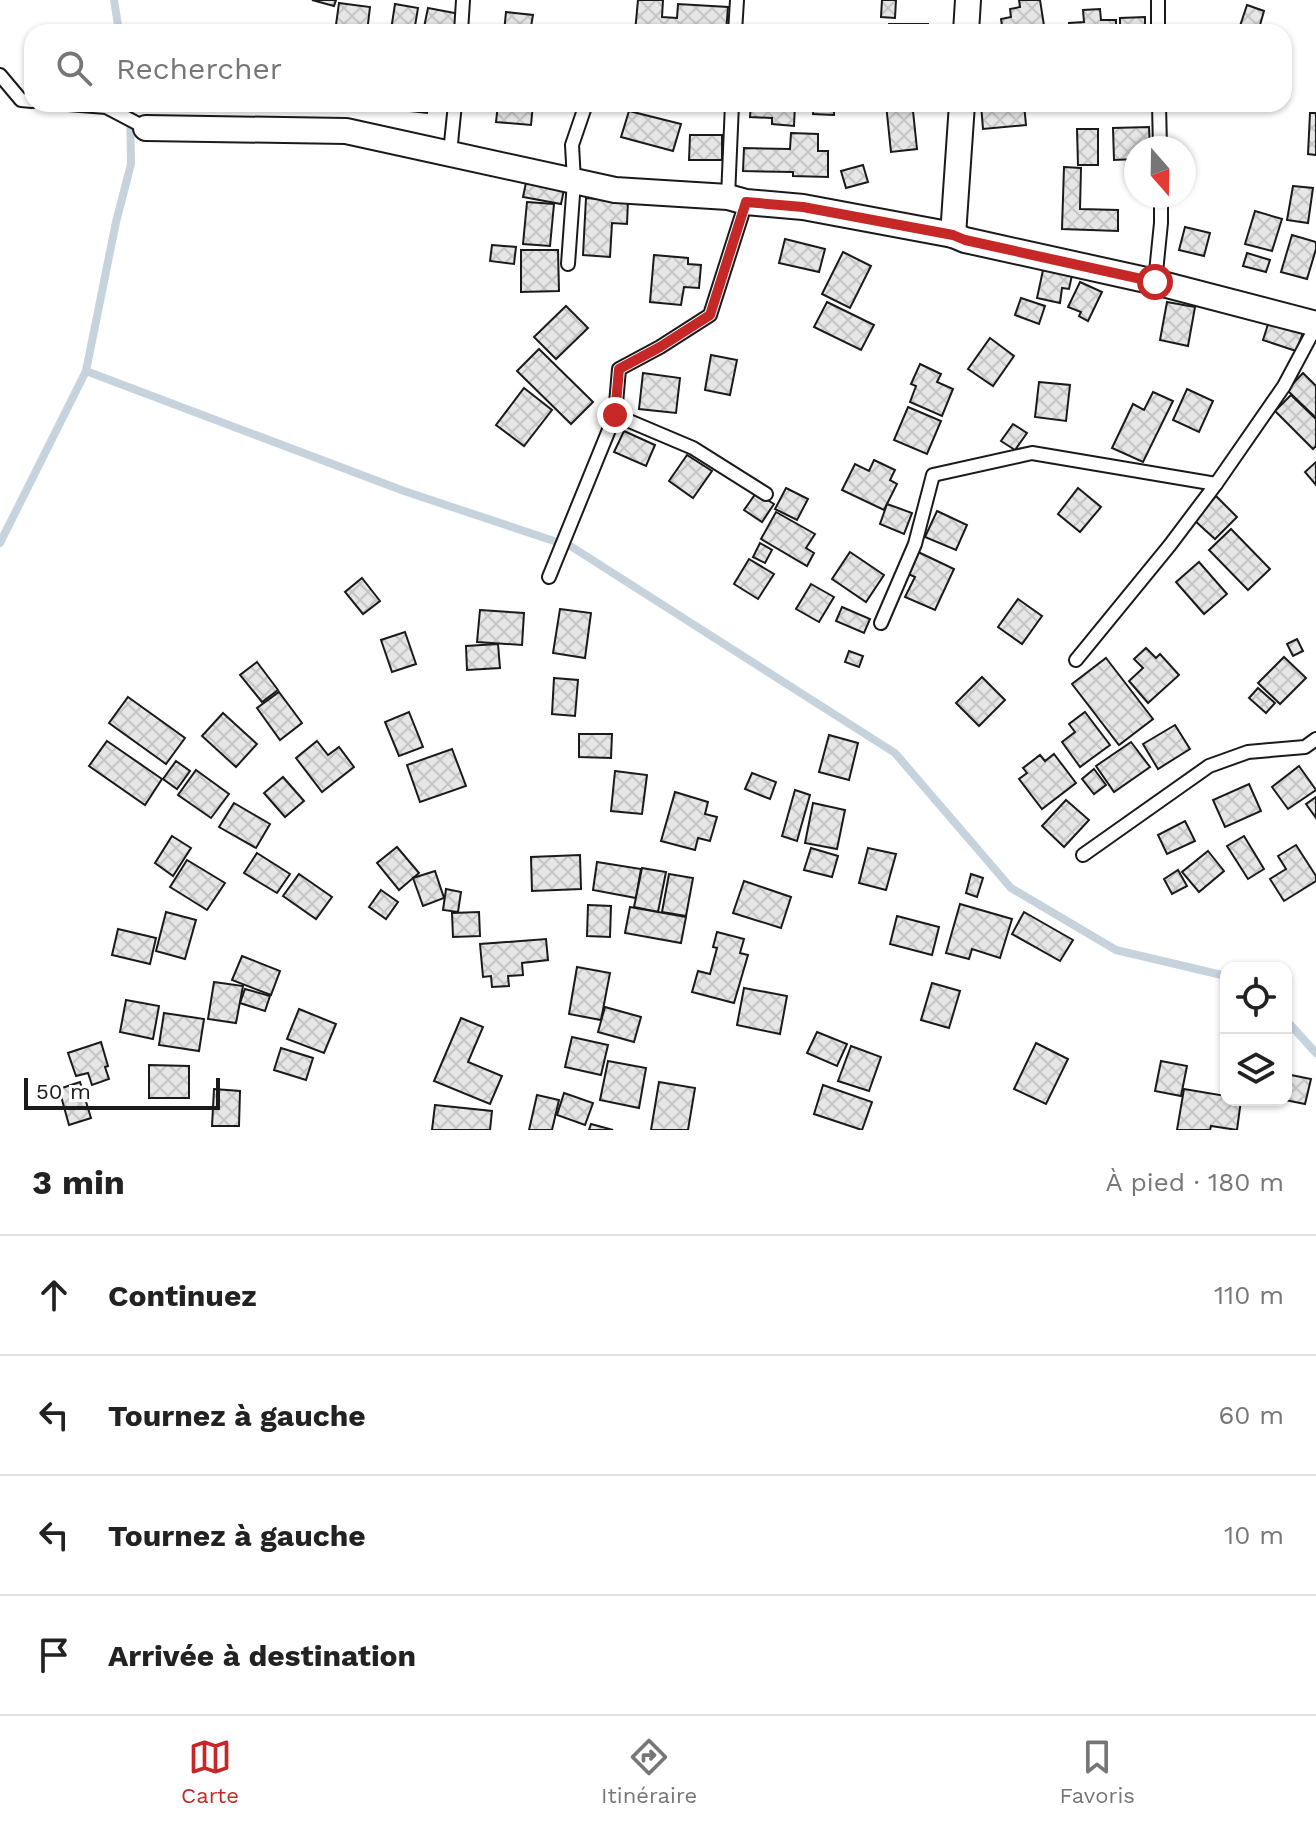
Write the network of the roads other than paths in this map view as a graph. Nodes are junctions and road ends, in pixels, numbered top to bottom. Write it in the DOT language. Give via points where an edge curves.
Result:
graph roads {
  1 [pos="463,0"];
  2 [pos="737,0"];
  3 [pos="968,0"];
  4 [pos="1158,0"];
  5 [pos="462,24"];
  6 [pos="736,24"];
  7 [pos="966,24"];
  8 [pos="1158,24"];
  9 [pos="0,75"];
  10 [pos="24,100"];
  11 [pos="116,112"];
  12 [pos="454,112"];
  13 [pos="583,112"];
  14 [pos="732,112"];
  15 [pos="961,112"];
  16 [pos="1159,112"];
  17 [pos="146,128"];
  18 [pos="1160,136"];
  19 [pos="450,153"];
  20 [pos="574,181"];
  21 [pos="737,200"];
  22 [pos="1161,208"];
  23 [pos="953,235"];
  24 [pos="568,264"];
  25 [pos="1155,282"];
  26 [pos="1316,325"];
  27 [pos="615,415"];
  28 [pos="1216,484"];
  29 [pos="766,494"];
  30 [pos="549,577"];
  31 [pos="881,623"];
  32 [pos="1076,660"];
  33 [pos="1311,743"];
  34 [pos="1316,758"];
  35 [pos="1083,855"];
  1 -- 5 [label="lane"];
  2 -- 6 [label="lane"];
  3 -- 7 [label="street"];
  4 -- 8 [label="lane"];
  9 -- 10 [label="lane"];
  11 -- 17 [label="lane"];
  12 -- 19 [label="lane"];
  13 -- 20 [label="lane" via="572,145"];
  14 -- 21 [label="lane"];
  15 -- 23 [label="street"];
  16 -- 18 [label="lane"];
  17 -- 19 [label="street" via="346,131"];
  19 -- 20 [label="street"];
  20 -- 21 [label="street" via="615,190"];
  20 -- 24 [label="lane"];
  21 -- 23 [label="street"];
  21 -- 27 [label="lane" via="710,315 619,369"];
  22 -- 25 [label="lane"];
  23 -- 25 [label="street"];
  25 -- 26 [label="street"];
  26 -- 28 [label="lane" via="1284,386"];
  27 -- 29 [label="lane" via="693,448"];
  27 -- 30 [label="lane"];
  28 -- 31 [label="lane" via="1032,453 933,475 915,544"];
  28 -- 32 [label="lane"];
  33 -- 34 [label="lane"];
  33 -- 35 [label="lane" via="1248,752 1209,766"];
}
